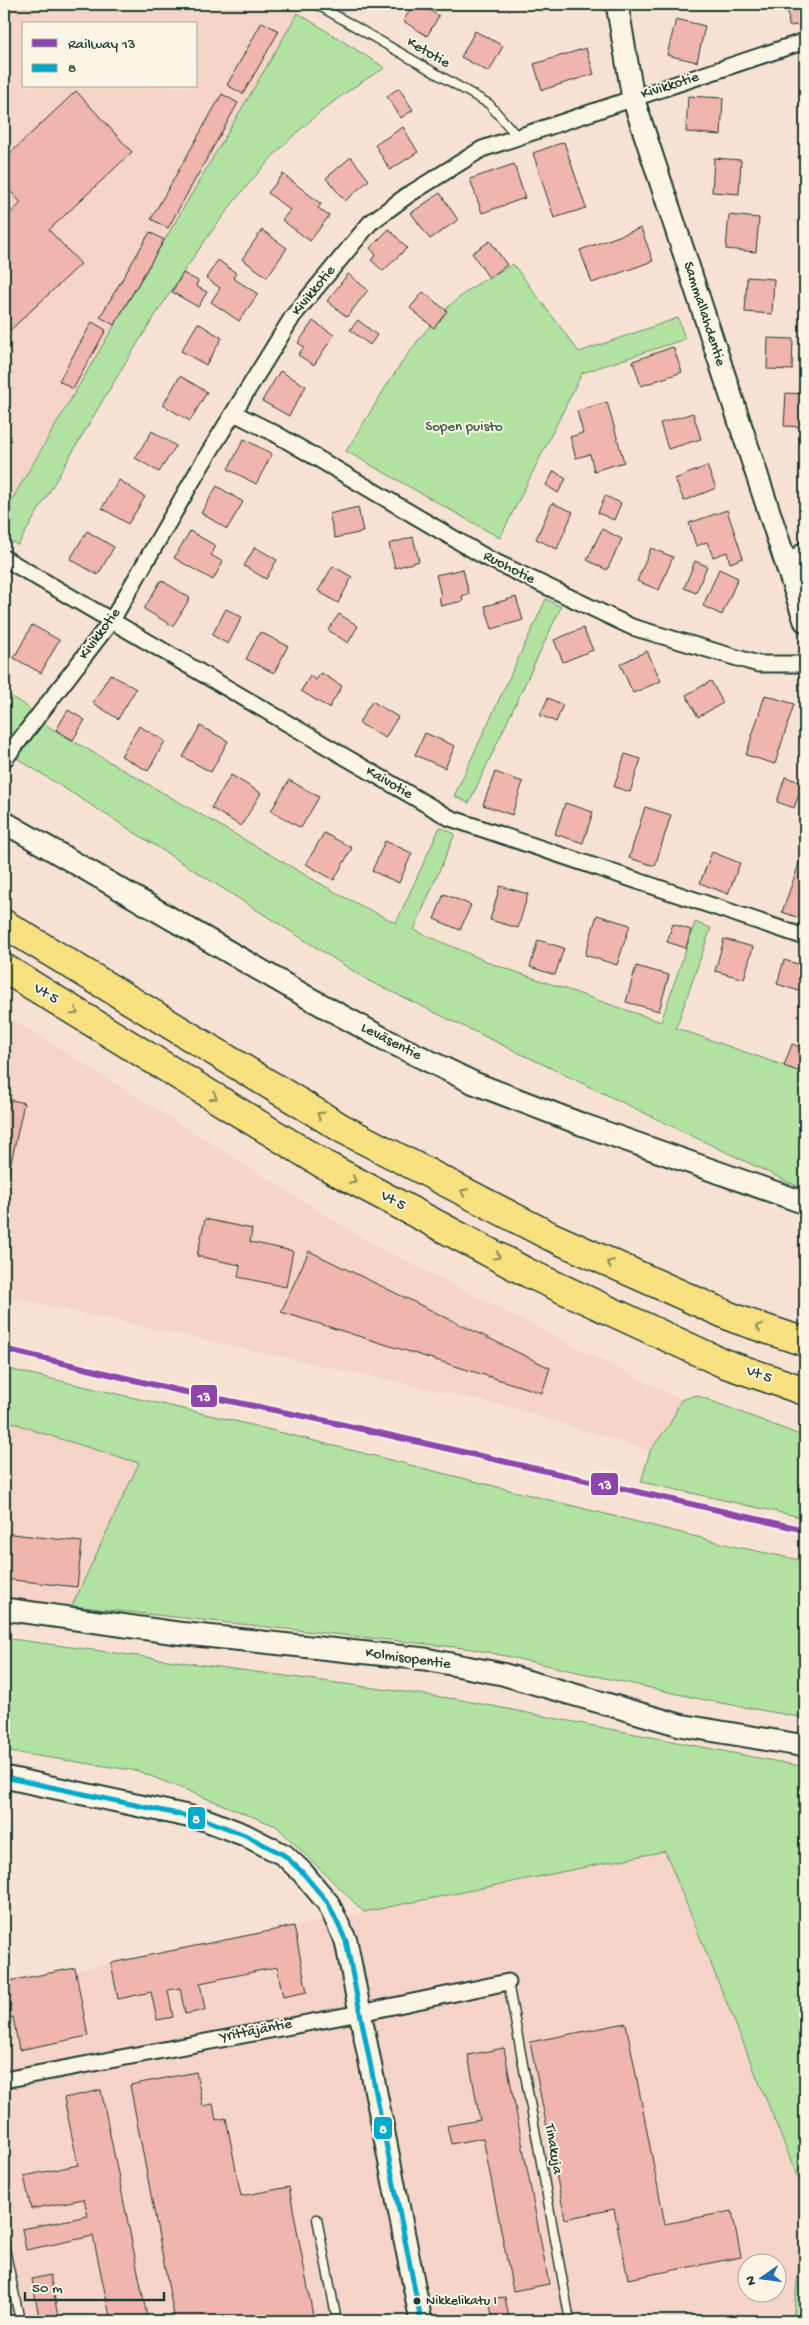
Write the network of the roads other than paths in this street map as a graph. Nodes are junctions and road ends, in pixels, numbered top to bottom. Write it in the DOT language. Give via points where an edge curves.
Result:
graph roads {
  1 [pos="316,4"];
  2 [pos="617,4"];
  3 [pos="805,41"];
  4 [pos="633,98"];
  5 [pos="517,136"];
  6 [pos="234,413"];
  7 [pos="805,549"];
  8 [pos="4,558"];
  9 [pos="787,566"];
  10 [pos="112,620"];
  11 [pos="805,621"];
  12 [pos="805,664"];
  13 [pos="4,759"];
  14 [pos="4,822"];
  15 [pos="4,924"];
  16 [pos="805,938"];
  17 [pos="4,968"];
  18 [pos="805,1203"];
  19 [pos="805,1342"];
  20 [pos="805,1391"];
  21 [pos="4,1609"];
  22 [pos="805,1746"];
  23 [pos="4,1776"];
  24 [pos="508,1982"];
  25 [pos="360,2013"];
  26 [pos="4,2080"];
  27 [pos="317,2219"];
  28 [pos="4,2244"];
  29 [pos="20,2321"];
  30 [pos="337,2321"];
  31 [pos="421,2321"];
  32 [pos="570,2321"];
  1 -- 5 [label="lane, Ketotie" via="489,104"];
  2 -- 4 [label="main road, Sammallahdentie"];
  3 -- 4 [label="street, Kivikkotie"];
  4 -- 5 [label="street, Kivikkotie"];
  4 -- 9 [label="main road, Sammallahdentie"];
  5 -- 6 [label="street, Kivikkotie" via="482,148 370,223 293,316"];
  6 -- 10 [label="street, Kivikkotie"];
  6 -- 12 [label="street, Ruohotie" via="276,434 487,558 632,627 758,664"];
  7 -- 9 [label="street"];
  8 -- 10 [label="street, Kaivotie"];
  9 -- 11 [label="main road, Sammallahdentie"];
  10 -- 13 [label="street, Kivikkotie"];
  10 -- 16 [label="street, Kaivotie" via="450,818"];
  14 -- 18 [label="main road, Leväsentie" via="323,1006 388,1042 474,1083"];
  19 -- 15 [label="highway, one-way" via="736,1319 550,1236 343,1129"];
  17 -- 20 [label="highway, Vt 5, one-way" via="323,1164 528,1273 722,1363"];
  21 -- 22 [label="main road, Kolmisopentie" via="177,1633 424,1659 502,1674 680,1725"];
  23 -- 25 [label="main road" via="206,1820 284,1855 328,1903 346,1942"];
  24 -- 25 [label="street, Yrittäjäntie"];
  24 -- 32 [label="lane, Tinakuja"];
  25 -- 26 [label="street, Yrittäjäntie"];
  25 -- 31 [label="main road"];
  27 -- 30 [label="lane"];
  28 -- 29 [label="lane"];
}
